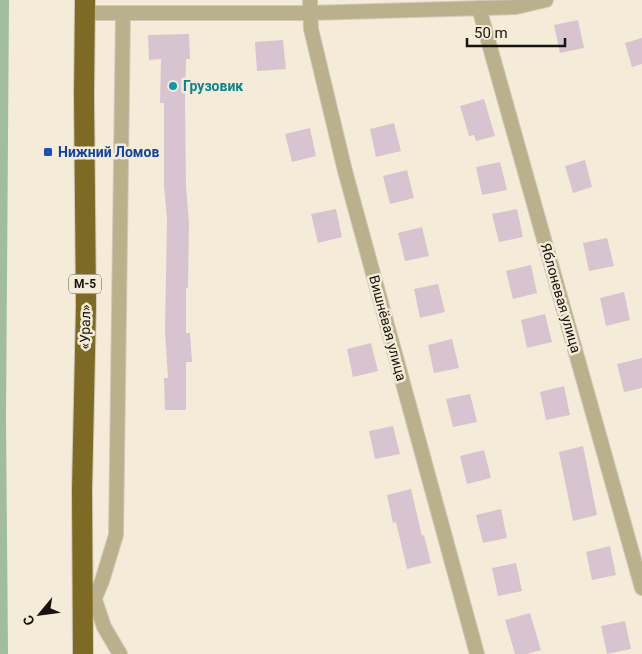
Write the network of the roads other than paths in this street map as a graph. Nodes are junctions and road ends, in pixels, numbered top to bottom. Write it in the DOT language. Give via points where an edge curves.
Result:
graph roads {
  1 [pos="546,0"];
  2 [pos="85,7"];
  3 [pos="310,7"];
  4 [pos="479,8"];
  5 [pos="124,13"];
  6 [pos="83,554"];
  7 [pos="642,588"];
  8 [pos="94,600"];
  9 [pos="83,654"];
  10 [pos="120,654"];
  11 [pos="477,654"];
  1 -- 4 [label="street" via="516,7"];
  2 -- 5 [label="street"];
  2 -- 6 [label="highway, «Урал» / М-5"];
  3 -- 4 [label="street"];
  3 -- 5 [label="street"];
  3 -- 11 [label="street, Вишнёвая улица" via="311,29 345,171"];
  4 -- 7 [label="street, Яблоневая улица"];
  5 -- 8 [label="street" via="116,535"];
  6 -- 8 [label="street"];
  6 -- 9 [label="highway, «Урал» / М-5"];
  8 -- 10 [label="street" via="104,627"];
}
